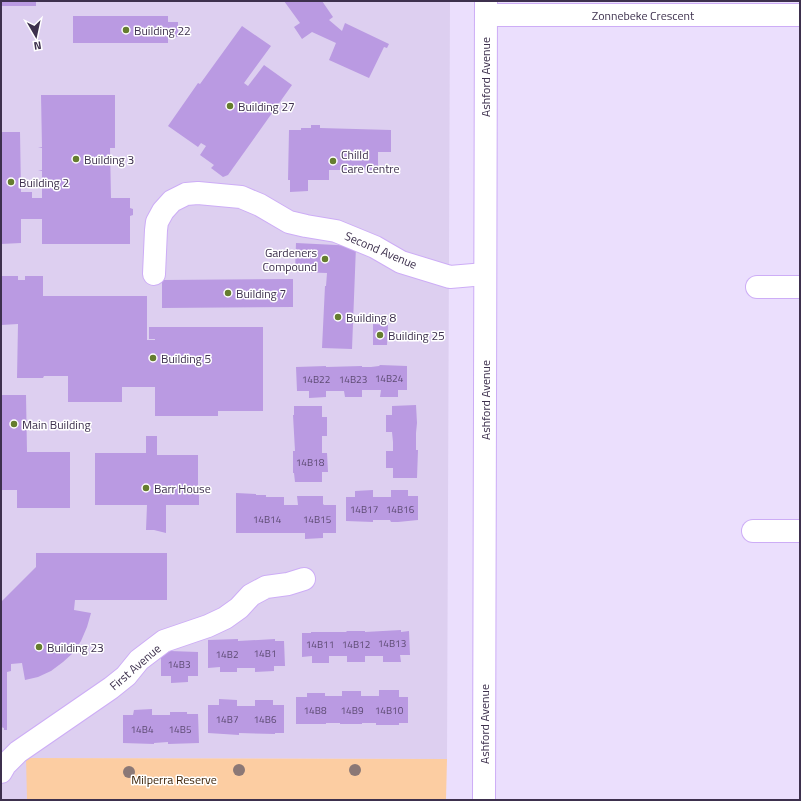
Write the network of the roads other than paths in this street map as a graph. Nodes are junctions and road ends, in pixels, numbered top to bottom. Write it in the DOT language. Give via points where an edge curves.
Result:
graph roads {
  1 [pos="486,8"];
  2 [pos="776,8"];
  3 [pos="800,15"];
  4 [pos="154,274"];
  5 [pos="485,274"];
  6 [pos="757,287"];
  7 [pos="800,287"];
  8 [pos="754,531"];
  9 [pos="800,531"];
  10 [pos="304,579"];
  11 [pos="1,772"];
  12 [pos="484,800"];
  1 -- 2 [label="street, Zonnebeke Crescent"];
  1 -- 5 [label="street, Ashford Avenue"];
  2 -- 3 [label="street, Zonnebeke Crescent"];
  4 -- 5 [label="street, Second Avenue" via="157,222 172,201 186,194 198,193 241,197 289,222 336,231 376,247 400,262 450,277"];
  5 -- 12 [label="street, Ashford Avenue"];
  6 -- 7 [label="street"];
  8 -- 9 [label="street"];
  10 -- 11 [label="street, First Avenue" via="266,587 225,618 164,641 139,660 126,676 111,688 18,752"];
}
